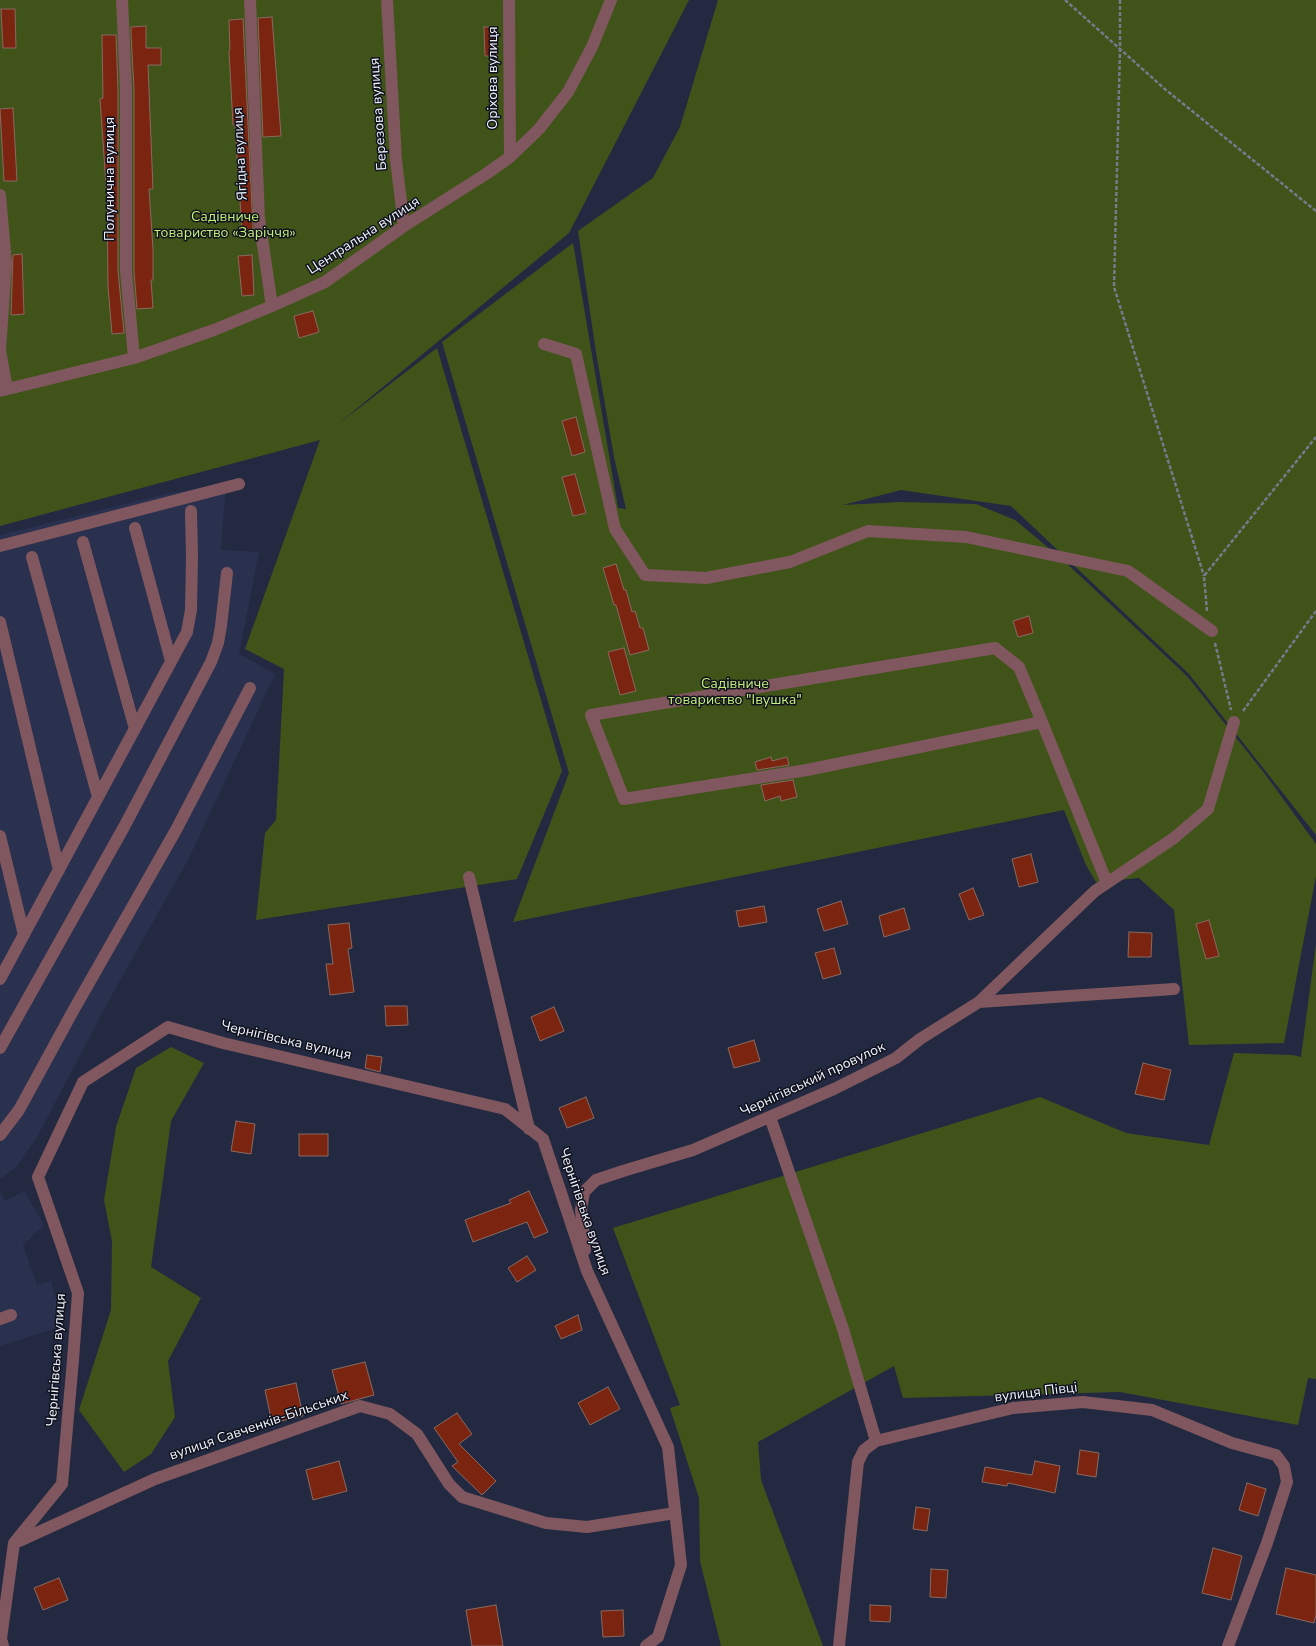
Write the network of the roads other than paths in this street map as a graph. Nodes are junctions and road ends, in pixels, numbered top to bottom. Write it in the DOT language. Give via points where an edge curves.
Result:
graph roads {
  1 [pos="122,0"];
  2 [pos="250,0"];
  3 [pos="387,0"];
  4 [pos="509,0"];
  5 [pos="611,0"];
  6 [pos="510,157"];
  7 [pos="0,195"];
  8 [pos="404,226"];
  9 [pos="272,306"];
  10 [pos="544,344"];
  11 [pos="134,358"];
  12 [pos="4,390"];
  13 [pos="239,484"];
  14 [pos="191,511"];
  15 [pos="135,528"];
  16 [pos="83,542"];
  17 [pos="0,546"];
  18 [pos="32,557"];
  19 [pos="228,573"];
  20 [pos="0,622"];
  21 [pos="1212,631"];
  22 [pos="171,661"];
  23 [pos="250,688"];
  24 [pos="1042,722"];
  25 [pos="1234,722"];
  26 [pos="135,729"];
  27 [pos="98,797"];
  28 [pos="0,836"];
  29 [pos="59,870"];
  30 [pos="469,877"];
  31 [pos="1107,883"];
  32 [pos="24,935"];
  33 [pos="0,980"];
  34 [pos="1174,989"];
  35 [pos="979,1002"];
  36 [pos="0,1046"];
  37 [pos="770,1117"];
  38 [pos="529,1129"];
  39 [pos="0,1135"];
  40 [pos="587,1270"];
  41 [pos="876,1441"];
  42 [pos="675,1513"];
  43 [pos="14,1543"];
  44 [pos="3,1646"];
  45 [pos="646,1646"];
  46 [pos="839,1646"];
  47 [pos="1228,1646"];
  1 -- 11 [label="street, Полунична вулиця" via="126,89 126,271"];
  2 -- 9 [label="street, Ягідна вулиця" via="259,218"];
  3 -- 8 [label="street, Березова вулиця" via="396,160"];
  4 -- 6 [label="street, Оріхова вулиця"];
  5 -- 6 [label="street, Центральна вулиця" via="592,47 568,92 539,129"];
  6 -- 8 [label="street, Центральна вулиця"];
  7 -- 12 [label="street" via="6,264 0,350"];
  8 -- 9 [label="street, Центральна вулиця" via="325,282"];
  9 -- 11 [label="street, Центральна вулиця" via="214,330"];
  10 -- 21 [label="street" via="576,354 615,529 645,575 706,578 790,562 868,531 966,537 1128,571"];
  11 -- 12 [label="street, Центральна вулиця"];
  13 -- 17 [label="street"];
  14 -- 22 [label="street" via="191,610 187,632"];
  15 -- 22 [label="street"];
  16 -- 26 [label="street"];
  18 -- 27 [label="street"];
  19 -- 36 [label="street" via="218,643 211,662 120,834"];
  20 -- 29 [label="street"];
  22 -- 26 [label="street"];
  23 -- 39 [label="street" via="176,830 19,1110"];
  24 -- 24 [label="street" via="1018,667 995,648 591,715 624,799 807,770"];
  24 -- 31 [label="street"];
  25 -- 31 [label="street, Чернігівський провулок" via="1208,809 1174,838"];
  26 -- 27 [label="street"];
  27 -- 29 [label="street"];
  28 -- 32 [label="street"];
  29 -- 32 [label="street"];
  30 -- 38 [label="street"];
  31 -- 35 [label="street, Чернігівський провулок" via="1094,891"];
  32 -- 33 [label="street"];
  34 -- 35 [label="street"];
  35 -- 37 [label="street, Чернігівський провулок" via="920,1039 896,1058"];
  37 -- 40 [label="street, Чернігівський провулок" via="693,1150 596,1180 584,1192 581,1210"];
  37 -- 41 [label="street" via="843,1329"];
  38 -- 40 [label="street, Чернігівська вулиця" via="543,1139"];
  38 -- 43 [label="street, Чернігівська вулиця" via="505,1109 223,1043 168,1027 83,1082 38,1177 78,1293 62,1484"];
  40 -- 42 [label="street, Чернігівська вулиця" via="668,1447"];
  41 -- 46 [label="street, вулиця Півці" via="864,1450 858,1462"];
  41 -- 47 [label="street, вулиця Півці" via="1013,1408 1083,1402 1152,1410 1232,1443 1276,1455 1284,1466 1287,1482"];
  42 -- 43 [label="street, вулиця Савченків-Більських" via="587,1527 546,1523 462,1497 449,1484 417,1434 390,1414 360,1406 155,1479"];
  42 -- 45 [label="street, Чернігівська вулиця" via="680,1566 658,1637"];
  43 -- 44 [label="street" via="1,1639"];
}
